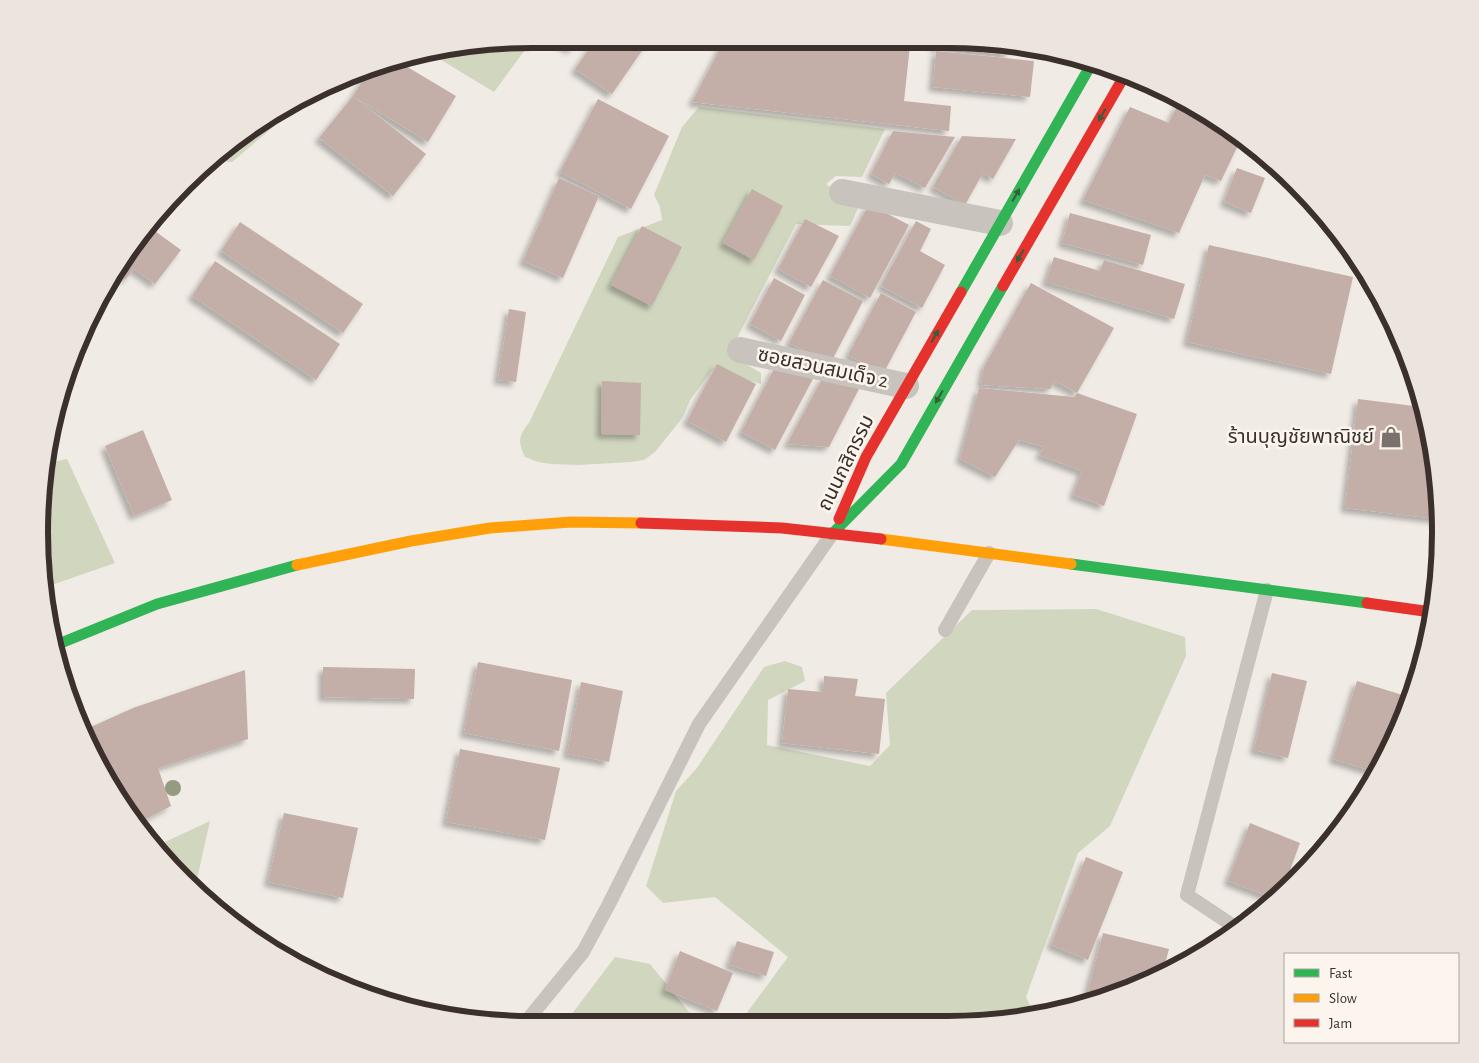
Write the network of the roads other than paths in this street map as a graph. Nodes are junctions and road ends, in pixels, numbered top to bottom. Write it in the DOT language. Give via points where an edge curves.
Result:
graph roads {
  1 [pos="1089,69"];
  2 [pos="1122,80"];
  3 [pos="842,192"];
  4 [pos="1000,223"];
  5 [pos="740,350"];
  6 [pos="906,386"];
  7 [pos="832,534"];
  8 [pos="988,553"];
  9 [pos="1267,590"];
  10 [pos="1424,611"];
  11 [pos="945,630"];
  12 [pos="61,642"];
  13 [pos="1230,924"];
  14 [pos="531,1016"];
  4 -- 1 [label="main road, ถนนกสิกรรม, one-way"];
  2 -- 7 [label="main road, ถนนกสิกรรม, one-way" via="900,464"];
  3 -- 4 [label="street"];
  6 -- 4 [label="main road, ถนนกสิกรรม, one-way"];
  5 -- 6 [label="street, ซอยสวนสมเด็จ 2"];
  6 -- 7 [label="main road, ถนนกสิกรรม" via="866,458"];
  7 -- 8 [label="main road"];
  7 -- 12 [label="main road" via="782,528 664,523 571,522 490,528 301,564 158,604"];
  7 -- 14 [label="lane" via="699,724 582,952"];
  8 -- 9 [label="main road"];
  8 -- 11 [label="lane"];
  9 -- 10 [label="main road"];
  9 -- 13 [label="lane" via="1187,895"];
}
